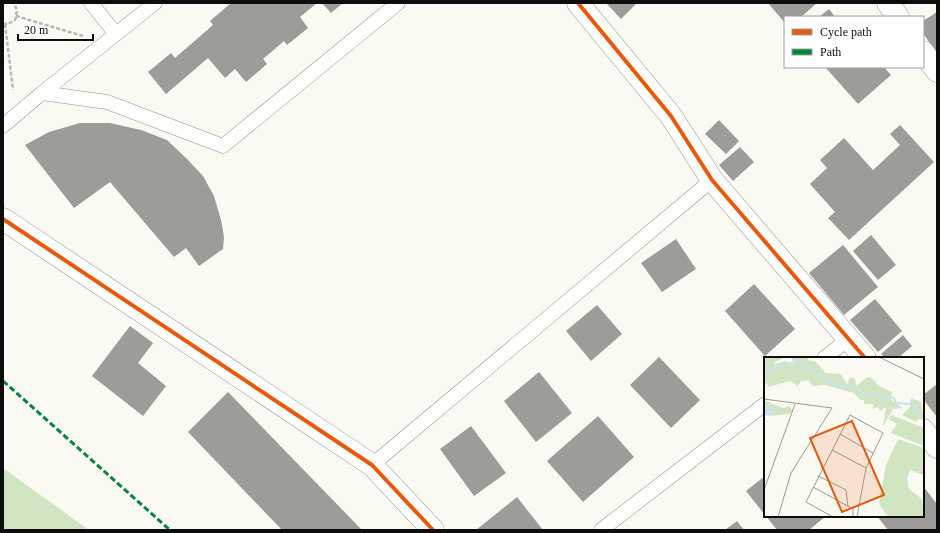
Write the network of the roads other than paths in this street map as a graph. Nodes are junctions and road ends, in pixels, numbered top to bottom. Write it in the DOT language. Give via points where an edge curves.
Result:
graph roads {
  1 [pos="91,3"];
  2 [pos="155,3"];
  3 [pos="398,3"];
  4 [pos="578,3"];
  5 [pos="888,3"];
  6 [pos="897,16"];
  7 [pos="116,34"];
  8 [pos="924,53"];
  9 [pos="937,71"];
  10 [pos="42,93"];
  11 [pos="3,126"];
  12 [pos="712,180"];
  13 [pos="3,219"];
  14 [pos="849,339"];
  15 [pos="825,357"];
  16 [pos="864,357"];
  17 [pos="764,405"];
  18 [pos="924,431"];
  19 [pos="937,447"];
  20 [pos="372,465"];
  21 [pos="433,530"];
  22 [pos="601,530"];
  1 -- 7 [label="lane"];
  2 -- 7 [label="lane"];
  3 -- 10 [label="lane" via="223,146 106,102"];
  4 -- 12 [label="street" via="672,116"];
  5 -- 6 [label="street"];
  7 -- 10 [label="lane"];
  8 -- 9 [label="street"];
  10 -- 11 [label="lane"];
  12 -- 14 [label="street"];
  12 -- 20 [label="lane"];
  13 -- 20 [label="street"];
  14 -- 15 [label="lane"];
  14 -- 16 [label="street"];
  17 -- 22 [label="lane"];
  18 -- 19 [label="street"];
  20 -- 21 [label="street"];
}
